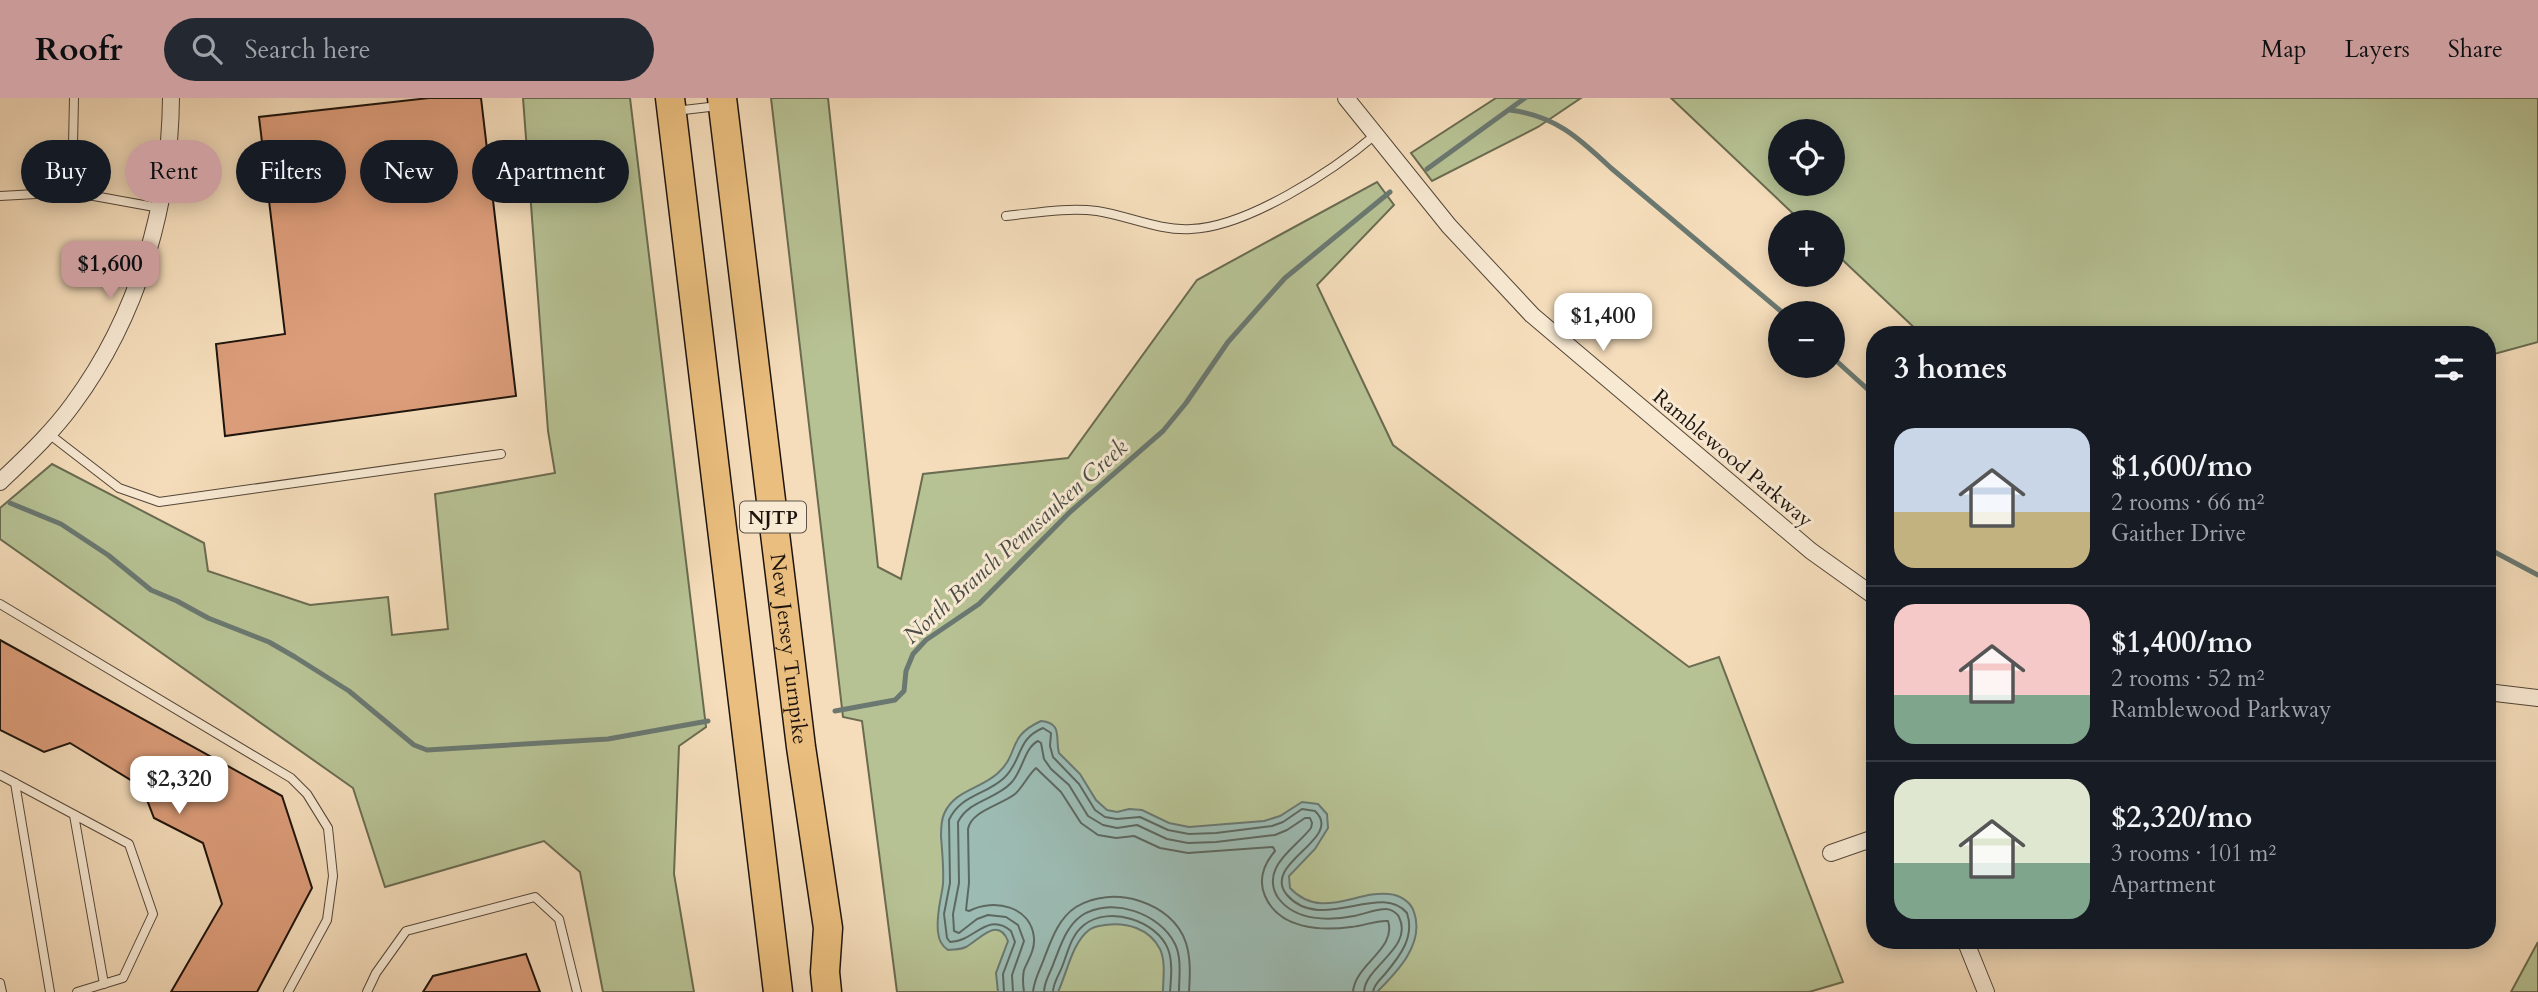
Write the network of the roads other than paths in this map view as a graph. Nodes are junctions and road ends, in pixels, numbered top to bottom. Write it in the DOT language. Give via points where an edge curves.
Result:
graph roads {
  1 [pos="75,98"];
  2 [pos="171,98"];
  3 [pos="1346,98"];
  4 [pos="723,102"];
  5 [pos="671,105"];
  6 [pos="1375,135"];
  7 [pos="74,140"];
  8 [pos="21,195"];
  9 [pos="0,196"];
  10 [pos="111,199"];
  11 [pos="160,208"];
  12 [pos="1006,216"];
  13 [pos="49,434"];
  14 [pos="501,454"];
  15 [pos="0,482"];
  16 [pos="1866,590"];
  17 [pos="0,604"];
  18 [pos="2496,693"];
  19 [pos="2538,698"];
  20 [pos="0,775"];
  21 [pos="15,783"];
  22 [pos="74,815"];
  23 [pos="1866,841"];
  24 [pos="1831,853"];
  25 [pos="828,928"];
  26 [pos="1969,949"];
  27 [pos="0,983"];
  28 [pos="104,984"];
  29 [pos="2,992"];
  30 [pos="50,992"];
  31 [pos="77,992"];
  32 [pos="288,992"];
  33 [pos="367,992"];
  34 [pos="577,992"];
  35 [pos="778,992"];
  36 [pos="827,992"];
  37 [pos="842,992"];
  38 [pos="1986,992"];
  1 -- 7 [label="lane"];
  2 -- 11 [label="street"];
  3 -- 6 [label="street, Ramblewood Parkway"];
  4 -- 5 [label="lane"];
  4 -- 25 [label="highway, New Jersey Turnpike / NJTP" via="799,734"];
  5 -- 35 [label="highway, NJTP"];
  6 -- 12 [label="lane" via="1288,195 1213,227 1165,228 1096,211"];
  6 -- 16 [label="street, Ramblewood Parkway" via="1475,257 1532,315 1811,551"];
  8 -- 9 [label="lane"];
  10 -- 11 [label="lane"];
  11 -- 13 [label="street" via="141,272 112,341"];
  13 -- 14 [label="lane" via="119,488 159,502"];
  13 -- 15 [label="street"];
  17 -- 32 [label="lane" via="291,778 307,794 328,828 333,876 327,920"];
  18 -- 19 [label="street"];
  20 -- 21 [label="lane"];
  21 -- 22 [label="lane"];
  21 -- 30 [label="lane"];
  22 -- 28 [label="lane"];
  22 -- 28 [label="lane" via="129,845 153,914 123,978"];
  23 -- 24 [label="street"];
  25 -- 36 [label="highway, New Jersey Turnpike / NJTP"];
  25 -- 37 [label="highway"];
  26 -- 38 [label="street"];
  27 -- 29 [label="lane"];
  28 -- 31 [label="lane"];
  33 -- 34 [label="lane" via="407,931 535,897 559,919"];
}
